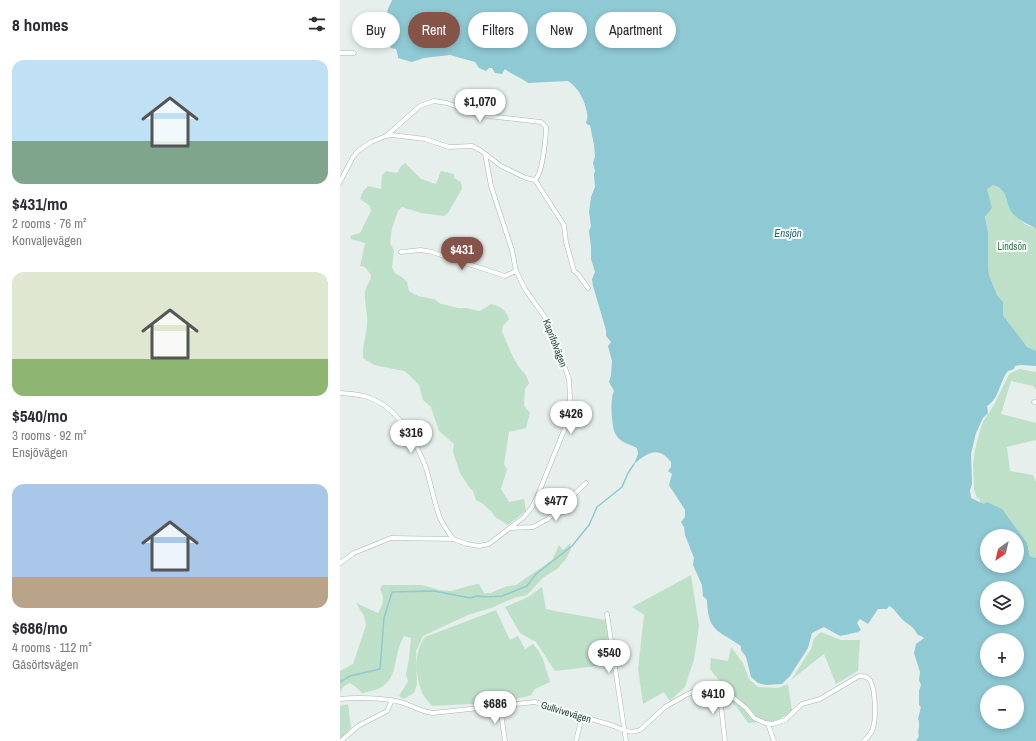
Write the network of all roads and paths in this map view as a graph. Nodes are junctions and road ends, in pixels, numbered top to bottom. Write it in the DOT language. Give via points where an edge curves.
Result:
graph roads {
  1 [pos="340,53"];
  2 [pos="354,53"];
  3 [pos="386,136"];
  4 [pos="485,154"];
  5 [pos="535,180"];
  6 [pos="340,182"];
  7 [pos="401,252"];
  8 [pos="516,271"];
  9 [pos="588,288"];
  10 [pos="340,393"];
  11 [pos="586,483"];
  12 [pos="510,528"];
  13 [pos="453,539"];
  14 [pos="340,563"];
  15 [pos="607,614"];
  16 [pos="719,688"];
  17 [pos="340,699"];
  18 [pos="392,700"];
  19 [pos="500,706"];
  20 [pos="582,716"];
  21 [pos="768,724"];
  22 [pos="626,732"];
  23 [pos="342,741"];
  24 [pos="505,741"];
  25 [pos="576,741"];
  26 [pos="626,741"];
  27 [pos="725,741"];
  28 [pos="774,741"];
  29 [pos="864,741"];
  1 -- 2 [label="street"];
  3 -- 4 [label="street" via="425,139 449,146 472,146"];
  3 -- 5 [label="street" via="420,106 434,100 480,115 541,122 546,131 541,168"];
  3 -- 6 [label="street" via="358,151"];
  4 -- 5 [label="street" via="501,166"];
  4 -- 8 [label="street, Kaprifolvägen" via="491,186 512,250"];
  5 -- 9 [label="street" via="564,225 574,272"];
  7 -- 8 [label="street" via="432,252 505,276"];
  8 -- 12 [label="street, Kaprifolvägen" via="549,323 569,379 570,398 567,423 537,497 528,513"];
  10 -- 13 [label="street" via="369,397 377,401 396,416 408,431 426,468 440,519"];
  11 -- 12 [label="street" via="548,519 533,527"];
  12 -- 13 [label="street, Kaprifolvägen" via="488,544 479,546"];
  13 -- 14 [label="street, Kaprifolvägen" via="391,538 354,553"];
  15 -- 22 [label="street"];
  16 -- 21 [label="street" via="735,698 754,718"];
  16 -- 22 [label="street" via="711,685 700,688 660,711 640,730"];
  16 -- 27 [label="street"];
  17 -- 18 [label="street, Gullvivevägen"];
  18 -- 19 [label="street, Gullvivevägen" via="434,713"];
  18 -- 23 [label="street" via="387,711 358,726"];
  19 -- 20 [label="street, Gullvivevägen" via="535,702"];
  19 -- 24 [label="street"];
  20 -- 22 [label="street, Gullvivevägen"];
  20 -- 25 [label="street"];
  21 -- 28 [label="street"];
  21 -- 29 [label="street" via="785,720 802,704 820,699 863,676 871,681 875,705 874,727"];
  22 -- 26 [label="street"];
}
